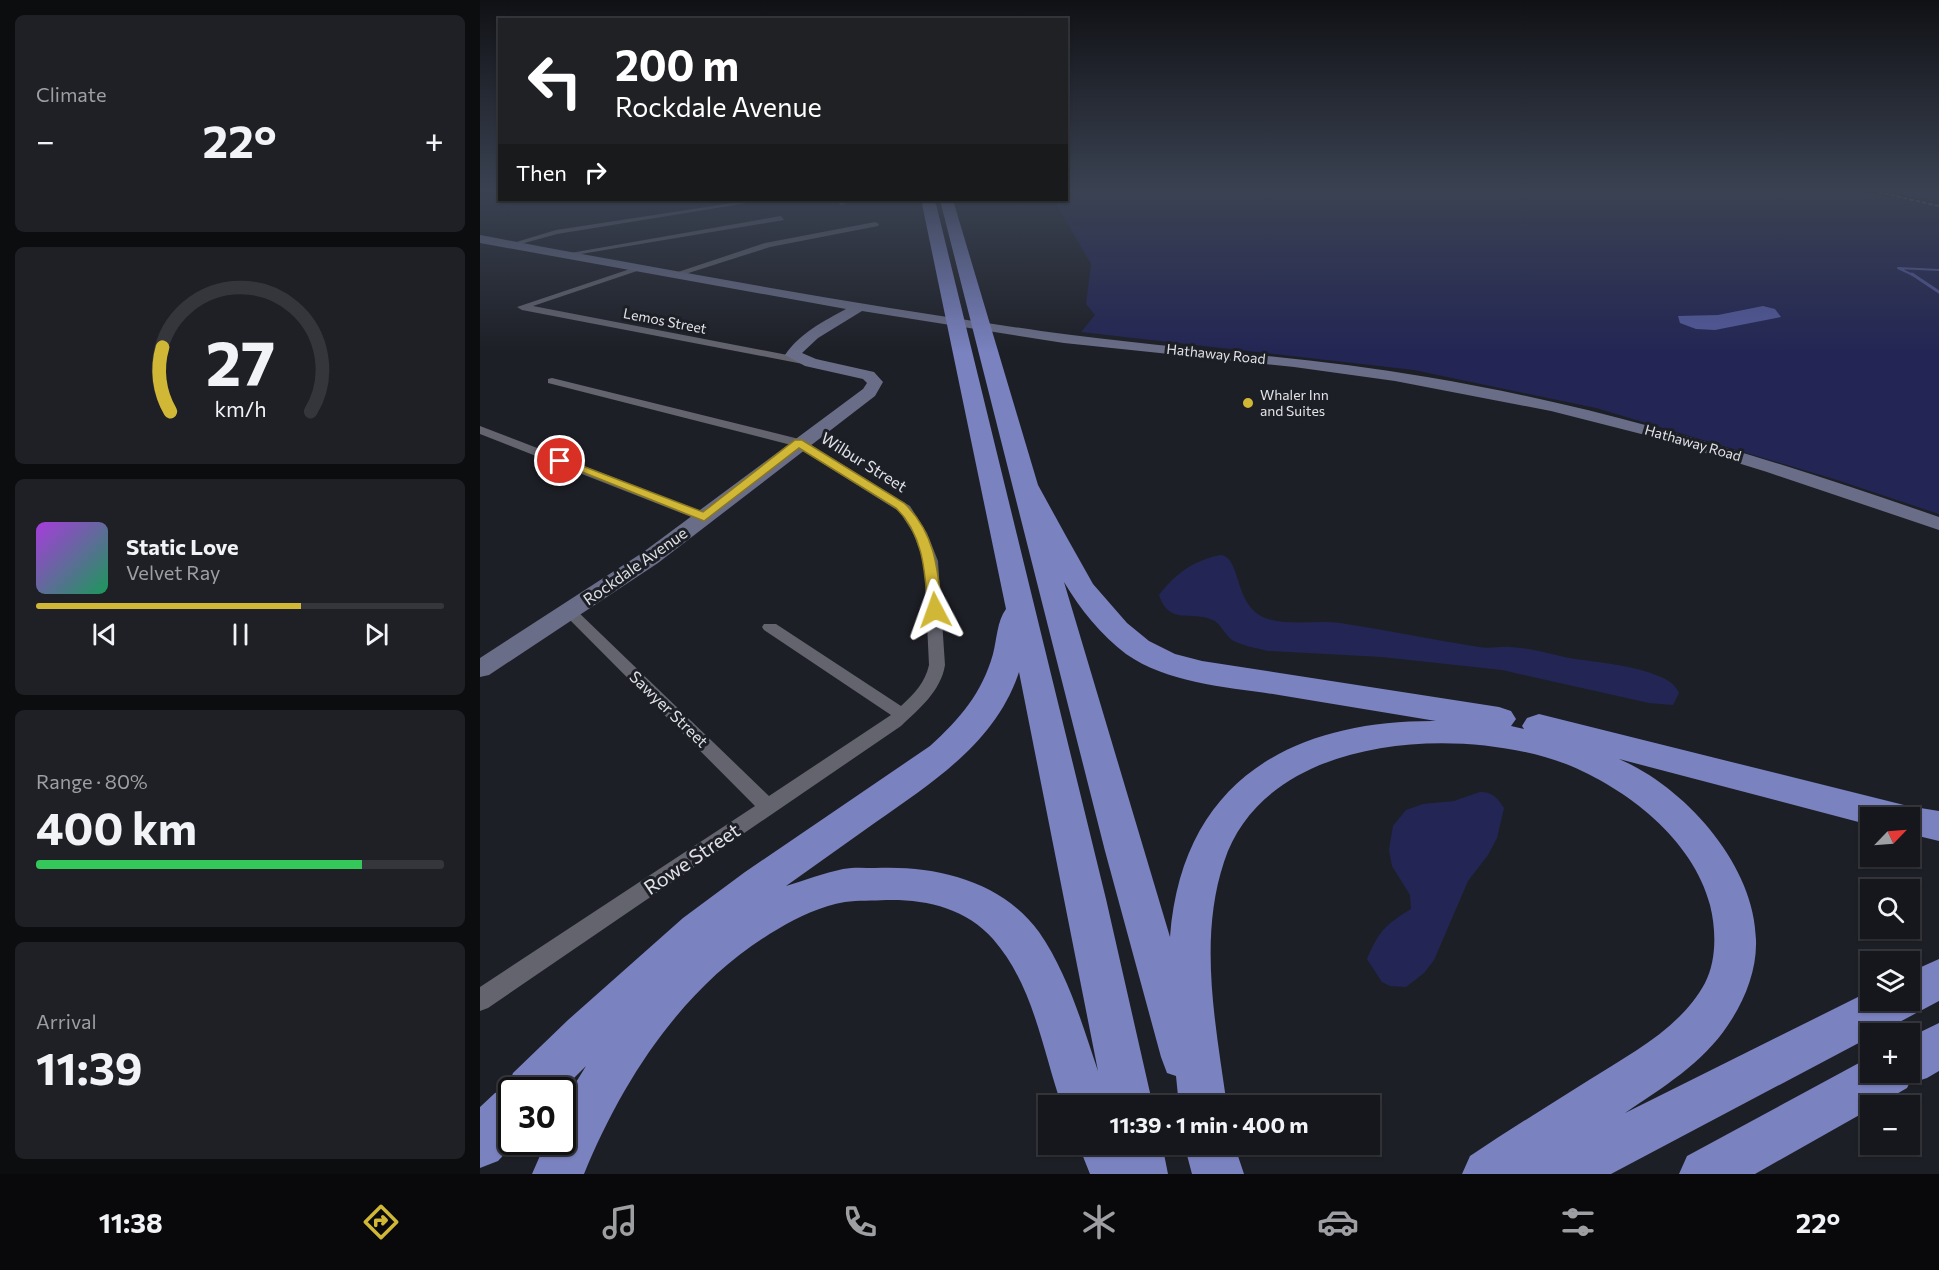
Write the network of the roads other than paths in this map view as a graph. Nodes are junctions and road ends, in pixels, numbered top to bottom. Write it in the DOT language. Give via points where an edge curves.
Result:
graph roads {
  1 [pos="502,244"];
  2 [pos="514,244"];
  3 [pos="629,244"];
  4 [pos="775,244"];
  5 [pos="937,244"];
  6 [pos="958,244"];
  7 [pos="510,245"];
  8 [pos="563,255"];
  9 [pos="639,269"];
  10 [pos="673,275"];
  11 [pos="858,308"];
  12 [pos="803,361"];
  13 [pos="552,381"];
  14 [pos="480,430"];
  15 [pos="799,443"];
  16 [pos="1026,485"];
  17 [pos="704,517"];
  18 [pos="1939,524"];
  19 [pos="1018,601"];
  20 [pos="570,612"];
  21 [pos="770,627"];
  22 [pos="480,669"];
  23 [pos="903,715"];
  24 [pos="768,807"];
  25 [pos="1860,808"];
  26 [pos="1920,822"];
  27 [pos="1939,826"];
  28 [pos="1939,979"];
  29 [pos="1920,989"];
  30 [pos="480,1000"];
  31 [pos="1876,1011"];
  32 [pos="1939,1045"];
  33 [pos="1920,1056"];
  34 [pos="543,1077"];
  35 [pos="1870,1083"];
  36 [pos="1083,1095"];
  37 [pos="1127,1095"];
  38 [pos="1195,1095"];
  39 [pos="1202,1095"];
  40 [pos="498,1124"];
  41 [pos="480,1143"];
  42 [pos="1108,1155"];
  43 [pos="1139,1155"];
  44 [pos="1212,1155"];
  45 [pos="558,1174"];
  46 [pos="1116,1174"];
  47 [pos="1142,1174"];
  48 [pos="1218,1174"];
  49 [pos="1488,1174"];
  50 [pos="1558,1174"];
  51 [pos="1706,1174"];
  1 -- 7 [label="main road, Hathaway Road"];
  2 -- 7 [label="street"];
  3 -- 8 [label="street"];
  4 -- 10 [label="street"];
  5 -- 19 [label="highway"];
  6 -- 16 [label="highway"];
  7 -- 8 [label="main road, Hathaway Road"];
  8 -- 9 [label="main road, Hathaway Road"];
  9 -- 10 [label="main road, Hathaway Road"];
  9 -- 12 [label="street, Lemos Street" via="522,307"];
  10 -- 11 [label="main road, Hathaway Road"];
  11 -- 12 [label="main road" via="798,347 793,355"];
  11 -- 18 [label="main road, Hathaway Road" via="1010,330 1339,368 1495,394 1683,440"];
  12 -- 15 [label="main road, Rockdale Avenue" via="865,374 875,382 860,400"];
  13 -- 15 [label="street, Wilbur Street"];
  14 -- 17 [label="street"];
  15 -- 17 [label="main road, Rockdale Avenue"];
  15 -- 23 [label="street, Wilbur Street" via="905,509 927,546 933,578 937,665 929,686"];
  16 -- 25 [label="highway" via="1096,611 1125,639 1166,662 1253,680 1525,723"];
  16 -- 38 [label="highway" via="1124,851"];
  17 -- 20 [label="main road, Rockdale Avenue"];
  19 -- 34 [label="highway" via="1010,650 999,681 982,713 966,731 925,768 758,885 683,943 605,1013"];
  19 -- 37 [label="highway"];
  20 -- 22 [label="main road, Rockdale Avenue"];
  20 -- 24 [label="street, Sawyer Street"];
  21 -- 23 [label="street"];
  23 -- 24 [label="street, Rowe Street" via="857,750"];
  24 -- 30 [label="street, Rowe Street"];
  26 -- 27 [label="highway"];
  28 -- 29 [label="highway"];
  31 -- 50 [label="highway"];
  32 -- 33 [label="highway"];
  35 -- 51 [label="highway"];
  36 -- 45 [label="highway" via="1049,992 1036,963 1007,924 960,894 927,885 861,884 793,900 732,936 695,966 651,1012 618,1056 591,1099"];
  39 -- 49 [label="highway" via="1192,995 1194,901 1204,861 1235,808 1255,787 1286,765 1344,743 1444,732 1526,741 1609,769 1661,804 1684,825 1702,846 1728,894 1736,947 1721,997 1687,1039 1660,1062"];
  40 -- 41 [label="highway"];
  42 -- 46 [label="highway"];
  43 -- 47 [label="highway"];
  44 -- 48 [label="highway"];
}
